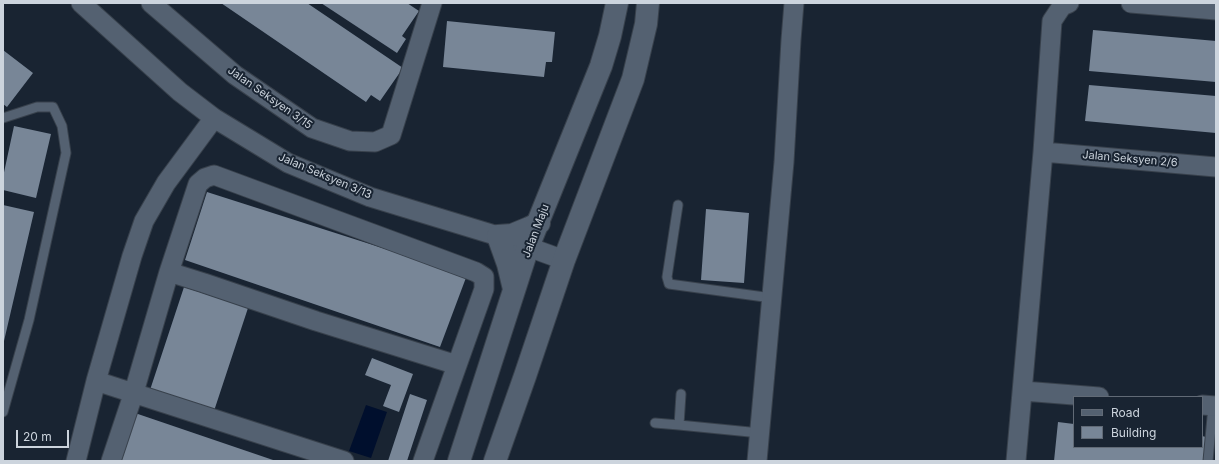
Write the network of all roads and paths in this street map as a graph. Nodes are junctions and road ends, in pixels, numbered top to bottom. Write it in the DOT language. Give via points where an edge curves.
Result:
graph roads {
  1 [pos="151,3"];
  2 [pos="432,3"];
  3 [pos="618,3"];
  4 [pos="648,3"];
  5 [pos="794,3"];
  6 [pos="1069,3"];
  7 [pos="1131,3"];
  8 [pos="86,5"];
  9 [pos="1216,10"];
  10 [pos="3,118"];
  11 [pos="214,118"];
  12 [pos="1043,152"];
  13 [pos="1216,167"];
  14 [pos="678,205"];
  15 [pos="539,223"];
  16 [pos="498,236"];
  17 [pos="528,247"];
  18 [pos="564,260"];
  19 [pos="169,272"];
  20 [pos="514,289"];
  21 [pos="772,298"];
  22 [pos="457,365"];
  23 [pos="96,381"];
  24 [pos="1023,391"];
  25 [pos="134,392"];
  26 [pos="681,394"];
  27 [pos="1086,396"];
  28 [pos="1210,406"];
  29 [pos="3,412"];
  30 [pos="655,423"];
  31 [pos="679,425"];
  32 [pos="760,433"];
  33 [pos="76,461"];
  34 [pos="111,461"];
  35 [pos="344,461"];
  36 [pos="423,461"];
  37 [pos="459,461"];
  38 [pos="495,461"];
  39 [pos="757,461"];
  40 [pos="1016,461"];
  41 [pos="1208,461"];
  1 -- 2 [label="street, Jalan Seksyen 3/15" via="235,75 312,128 350,141 375,142 391,135"];
  3 -- 15 [label="street, Jalan Maju" via="601,66"];
  4 -- 18 [label="street" via="646,24 632,79"];
  5 -- 21 [label="street"];
  6 -- 12 [label="street" via="1062,6 1052,21"];
  7 -- 9 [label="street"];
  8 -- 11 [label="street, Jalan Seksyen 3/13" via="180,92"];
  10 -- 29 [label="lane" via="37,107 53,107 62,126 66,153 29,320"];
  11 -- 16 [label="street, Jalan Seksyen 3/13" via="288,163 363,194"];
  11 -- 23 [label="street" via="166,182 144,221"];
  12 -- 13 [label="street, Jalan Seksyen 2/6"];
  12 -- 24 [label="street"];
  14 -- 21 [label="lane" via="667,277 669,284"];
  15 -- 16 [label="street" via="512,235"];
  15 -- 17 [label="street, Jalan Maju"];
  16 -- 17 [label="street, Jalan Seksyen 3/13"];
  16 -- 20 [label="street"];
  17 -- 18 [label="street, Jalan Seksyen 3/13"];
  17 -- 20 [label="street, Jalan Maju"];
  18 -- 38 [label="street"];
  19 -- 22 [label="street"];
  19 -- 22 [label="street" via="198,184 214,175 484,277 484,289"];
  19 -- 25 [label="street"];
  20 -- 37 [label="street, Jalan Maju"];
  21 -- 32 [label="street"];
  22 -- 36 [label="street"];
  23 -- 25 [label="street"];
  23 -- 33 [label="street"];
  24 -- 27 [label="street"];
  24 -- 40 [label="street"];
  25 -- 34 [label="street"];
  25 -- 35 [label="street"];
  26 -- 31 [label="lane"];
  28 -- 41 [label="lane"];
  30 -- 31 [label="lane"];
  31 -- 32 [label="lane"];
  32 -- 39 [label="street"];
}
